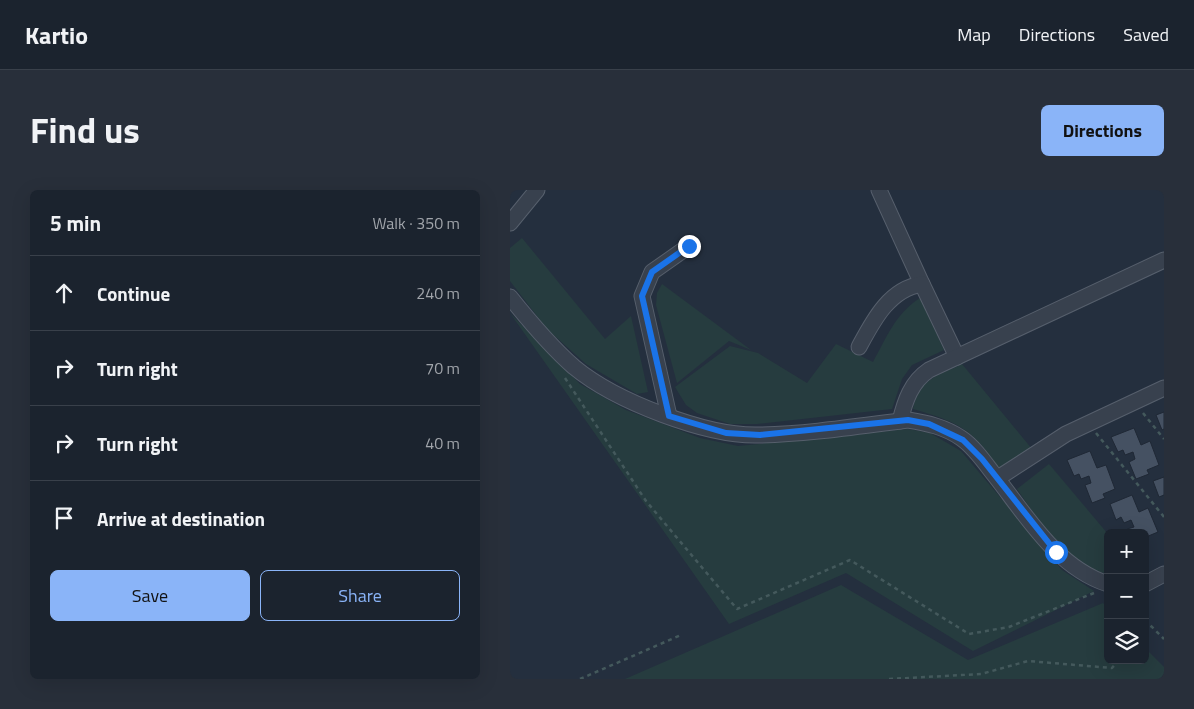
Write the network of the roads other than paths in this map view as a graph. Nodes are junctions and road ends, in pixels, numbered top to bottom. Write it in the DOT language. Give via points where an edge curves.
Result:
graph roads {
  1 [pos="537,190"];
  2 [pos="880,190"];
  3 [pos="510,222"];
  4 [pos="689,246"];
  5 [pos="1164,260"];
  6 [pos="922,284"];
  7 [pos="510,297"];
  8 [pos="859,347"];
  9 [pos="957,357"];
  10 [pos="1164,388"];
  11 [pos="669,416"];
  12 [pos="900,421"];
  13 [pos="998,478"];
  14 [pos="1164,574"];
  15 [pos="1149,582"];
  16 [pos="1103,588"];
  1 -- 3 [label="street"];
  2 -- 6 [label="street"];
  4 -- 11 [label="street" via="652,272 642,296"];
  5 -- 9 [label="street"];
  6 -- 8 [label="street" via="912,285 898,294 877,314"];
  6 -- 9 [label="street"];
  7 -- 11 [label="street" via="551,346 576,368 606,388"];
  9 -- 12 [label="street" via="917,378"];
  10 -- 13 [label="street" via="1066,434"];
  11 -- 12 [label="street" via="726,433 760,435"];
  12 -- 13 [label="street" via="929,424 957,436"];
  13 -- 16 [label="street" via="1056,552"];
  14 -- 15 [label="street"];
}
